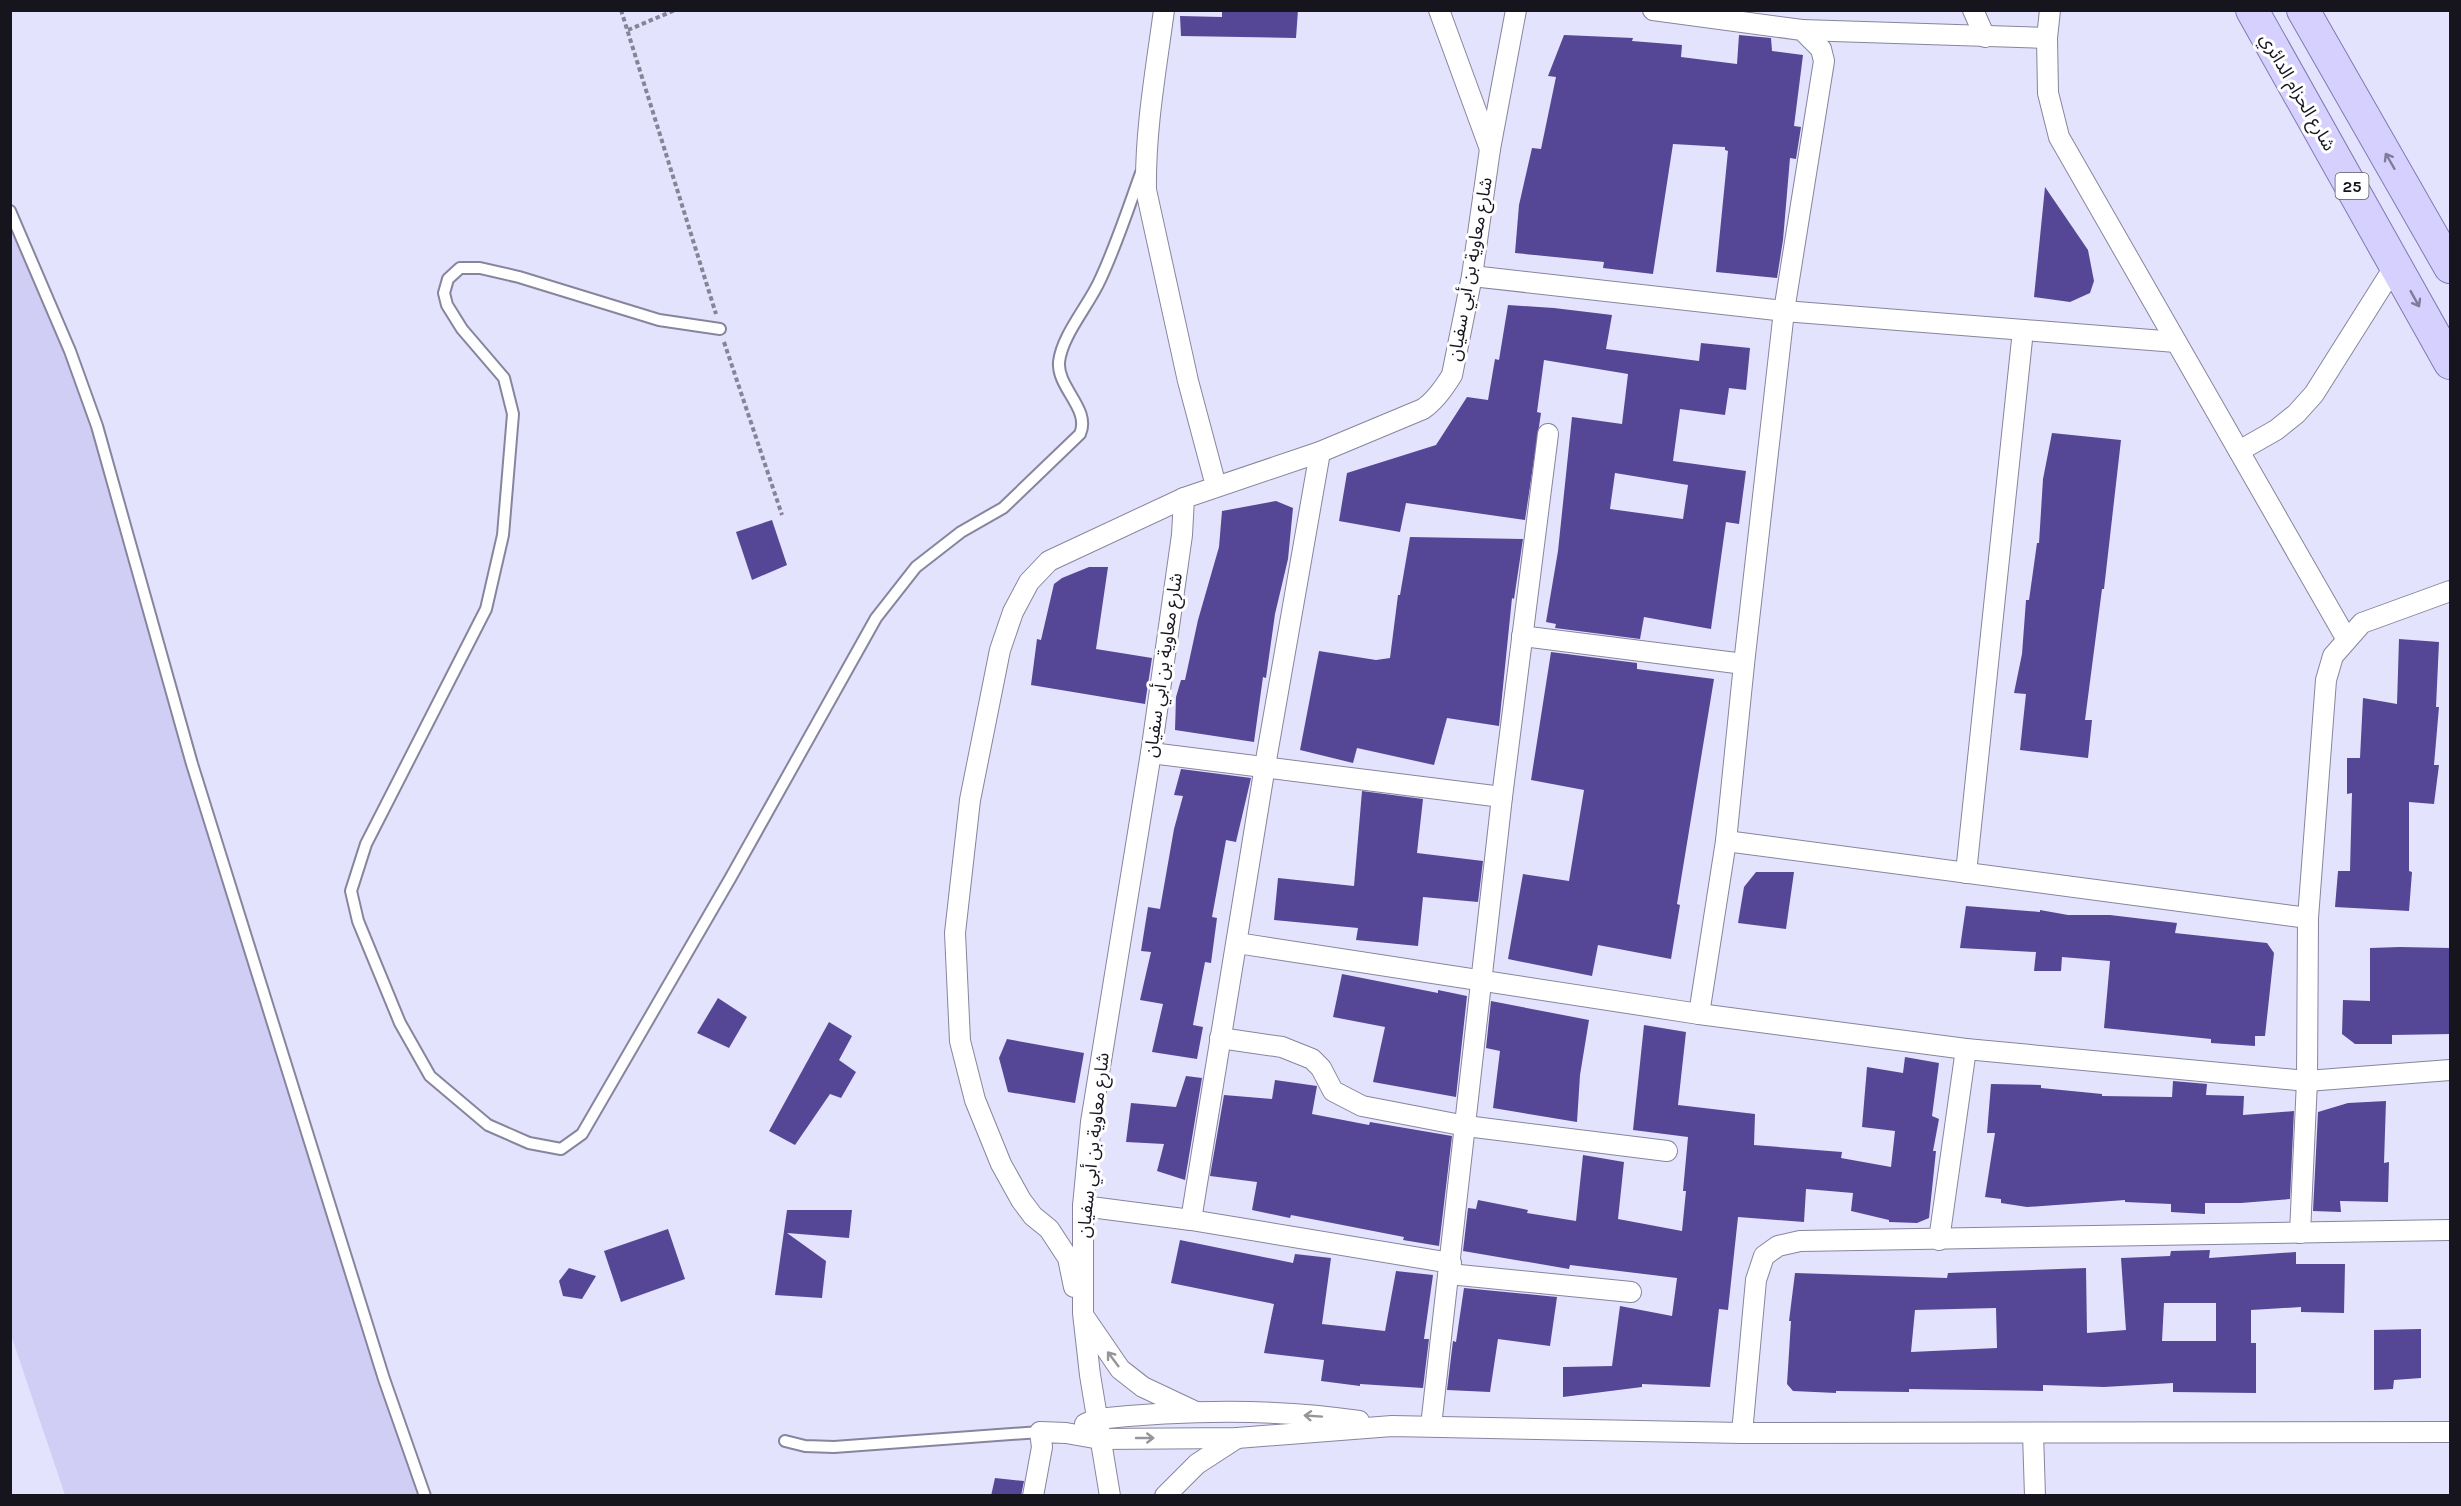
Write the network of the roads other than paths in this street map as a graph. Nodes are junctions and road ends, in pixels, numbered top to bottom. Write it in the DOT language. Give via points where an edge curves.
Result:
graph roads {
  1 [pos="1164,10"];
  2 [pos="1438,10"];
  3 [pos="1516,10"];
  4 [pos="1653,10"];
  5 [pos="1972,10"];
  6 [pos="2050,10"];
  7 [pos="2252,10"];
  8 [pos="2303,10"];
  9 [pos="1802,30"];
  10 [pos="1985,37"];
  11 [pos="2047,38"];
  12 [pos="1490,149"];
  13 [pos="1145,163"];
  14 [pos="2409,192"];
  15 [pos="10,211"];
  16 [pos="2370,219"];
  17 [pos="2396,264"];
  18 [pos="2451,267"];
  19 [pos="1472,276"];
  20 [pos="1784,311"];
  21 [pos="720,329"];
  22 [pos="2023,330"];
  23 [pos="2176,342"];
  24 [pos="2451,363"];
  25 [pos="1548,434"];
  26 [pos="2239,451"];
  27 [pos="1320,452"];
  28 [pos="1216,486"];
  29 [pos="1184,498"];
  30 [pos="2451,591"];
  31 [pos="1522,636"];
  32 [pos="2346,638"];
  33 [pos="1744,664"];
  34 [pos="1151,753"];
  35 [pos="1265,766"];
  36 [pos="1502,797"];
  37 [pos="1726,841"];
  38 [pos="1966,873"];
  39 [pos="2308,918"];
  40 [pos="1237,943"];
  41 [pos="1482,981"];
  42 [pos="1699,1014"];
  43 [pos="1220,1038"];
  44 [pos="1966,1049"];
  45 [pos="2451,1070"];
  46 [pos="2307,1081"];
  47 [pos="1466,1126"];
  48 [pos="1667,1151"];
  49 [pos="1083,1206"];
  50 [pos="1191,1220"];
  51 [pos="2451,1230"];
  52 [pos="2300,1233"];
  53 [pos="1939,1240"];
  54 [pos="1450,1269"];
  55 [pos="1631,1292"];
  56 [pos="1083,1313"];
  57 [pos="1197,1412"];
  58 [pos="1097,1419"];
  59 [pos="1392,1426"];
  60 [pos="1431,1426"];
  61 [pos="1040,1432"];
  62 [pos="2451,1432"];
  63 [pos="1066,1433"];
  64 [pos="1742,1433"];
  65 [pos="2033,1433"];
  66 [pos="1237,1438"];
  67 [pos="1100,1439"];
  68 [pos="785,1441"];
  69 [pos="425,1496"];
  70 [pos="1033,1496"];
  71 [pos="1110,1496"];
  72 [pos="1165,1496"];
  73 [pos="2035,1496"];
  1 -- 13 [label="street"];
  2 -- 12 [label="street"];
  3 -- 12 [label="street, شارع معاوية بن أبي سفيان"];
  4 -- 9 [label="street"];
  5 -- 10 [label="street"];
  6 -- 11 [label="street"];
  7 -- 16 [label="main road, شارع الحزام الدائري / 25"];
  14 -- 8 [label="main road, 25, one-way"];
  9 -- 10 [label="street"];
  9 -- 20 [label="street" via="1821,49 1824,61"];
  10 -- 11 [label="street"];
  11 -- 23 [label="street" via="2048,93 2059,137"];
  12 -- 19 [label="street, شارع معاوية بن أبي سفيان"];
  13 -- 21 [label="lane" via="1100,282 1059,362 1060,373 1082,417 1080,434 1003,508 961,532 915,567 876,618 582,1134 561,1149 529,1143 488,1125 430,1076 400,1023 358,921 351,891 366,844 486,609 503,535 513,414 504,378 462,329 444,293 448,279 460,268 480,268 659,320"];
  13 -- 28 [label="street" via="1150,213"];
  14 -- 16 [label="main road"];
  14 -- 18 [label="main road, 25"];
  15 -- 69 [label="lane" via="70,351 97,426 192,764 377,1357"];
  16 -- 17 [label="main road, شارع الحزام الدائري / 25"];
  17 -- 24 [label="main road, شارع الحزام الدائري / 25, one-way"];
  17 -- 26 [label="street" via="2314,394 2276,430"];
  19 -- 20 [label="street"];
  19 -- 27 [label="street, شارع معاوية بن أبي سفيان" via="1452,375 1438,395 1423,409"];
  20 -- 22 [label="street"];
  20 -- 33 [label="street"];
  22 -- 23 [label="street"];
  22 -- 38 [label="street"];
  23 -- 26 [label="street"];
  25 -- 31 [label="street"];
  26 -- 32 [label="street"];
  27 -- 28 [label="street, شارع معاوية بن أبي سفيان"];
  27 -- 35 [label="street"];
  28 -- 29 [label="street, شارع معاوية بن أبي سفيان"];
  29 -- 34 [label="street, شارع معاوية بن أبي سفيان"];
  29 -- 56 [label="street" via="1049,561 1029,582 1000,650 970,800 955,933 960,1041 975,1100 1001,1164 1033,1216 1049,1229 1068,1258"];
  30 -- 32 [label="street" via="2362,622"];
  31 -- 33 [label="street"];
  31 -- 36 [label="street"];
  32 -- 39 [label="street" via="2333,656 2326,680"];
  33 -- 37 [label="street"];
  34 -- 35 [label="street"];
  34 -- 49 [label="street, شارع معاوية بن أبي سفيان" via="1098,1079"];
  35 -- 36 [label="street"];
  35 -- 40 [label="street"];
  36 -- 41 [label="street"];
  37 -- 38 [label="street"];
  37 -- 42 [label="street"];
  38 -- 39 [label="street"];
  39 -- 46 [label="street"];
  40 -- 41 [label="street"];
  40 -- 43 [label="street"];
  41 -- 42 [label="street"];
  41 -- 47 [label="street"];
  42 -- 44 [label="street"];
  43 -- 47 [label="street" via="1282,1047 1312,1059 1334,1090 1362,1106"];
  43 -- 50 [label="street"];
  44 -- 46 [label="street"];
  44 -- 53 [label="street"];
  45 -- 46 [label="street"];
  46 -- 52 [label="street"];
  47 -- 48 [label="street"];
  47 -- 54 [label="street"];
  49 -- 50 [label="street"];
  49 -- 56 [label="street, شارع معاوية بن أبي سفيان"];
  50 -- 54 [label="street"];
  51 -- 52 [label="street"];
  52 -- 53 [label="street"];
  53 -- 64 [label="street" via="1800,1241 1778,1246 1764,1256 1752,1305"];
  54 -- 55 [label="street"];
  54 -- 60 [label="street"];
  57 -- 56 [label="street, one-way" via="1143,1387 1120,1369"];
  56 -- 58 [label="street, شارع معاوية بن أبي سفيان"];
  57 -- 58 [label="street"];
  59 -- 57 [label="street, one-way" via="1334,1417"];
  58 -- 63 [label="street"];
  58 -- 67 [label="street, شارع معاوية بن أبي سفيان"];
  59 -- 60 [label="street"];
  59 -- 66 [label="street"];
  60 -- 64 [label="street"];
  61 -- 63 [label="street"];
  61 -- 68 [label="lane" via="834,1447"];
  61 -- 70 [label="street" via="1042,1447"];
  62 -- 65 [label="street"];
  63 -- 67 [label="street"];
  64 -- 65 [label="street"];
  65 -- 73 [label="street"];
  67 -- 66 [label="street, one-way"];
  66 -- 72 [label="street" via="1197,1464"];
  67 -- 71 [label="street, شارع معاوية بن أبي سفيان"];
}
